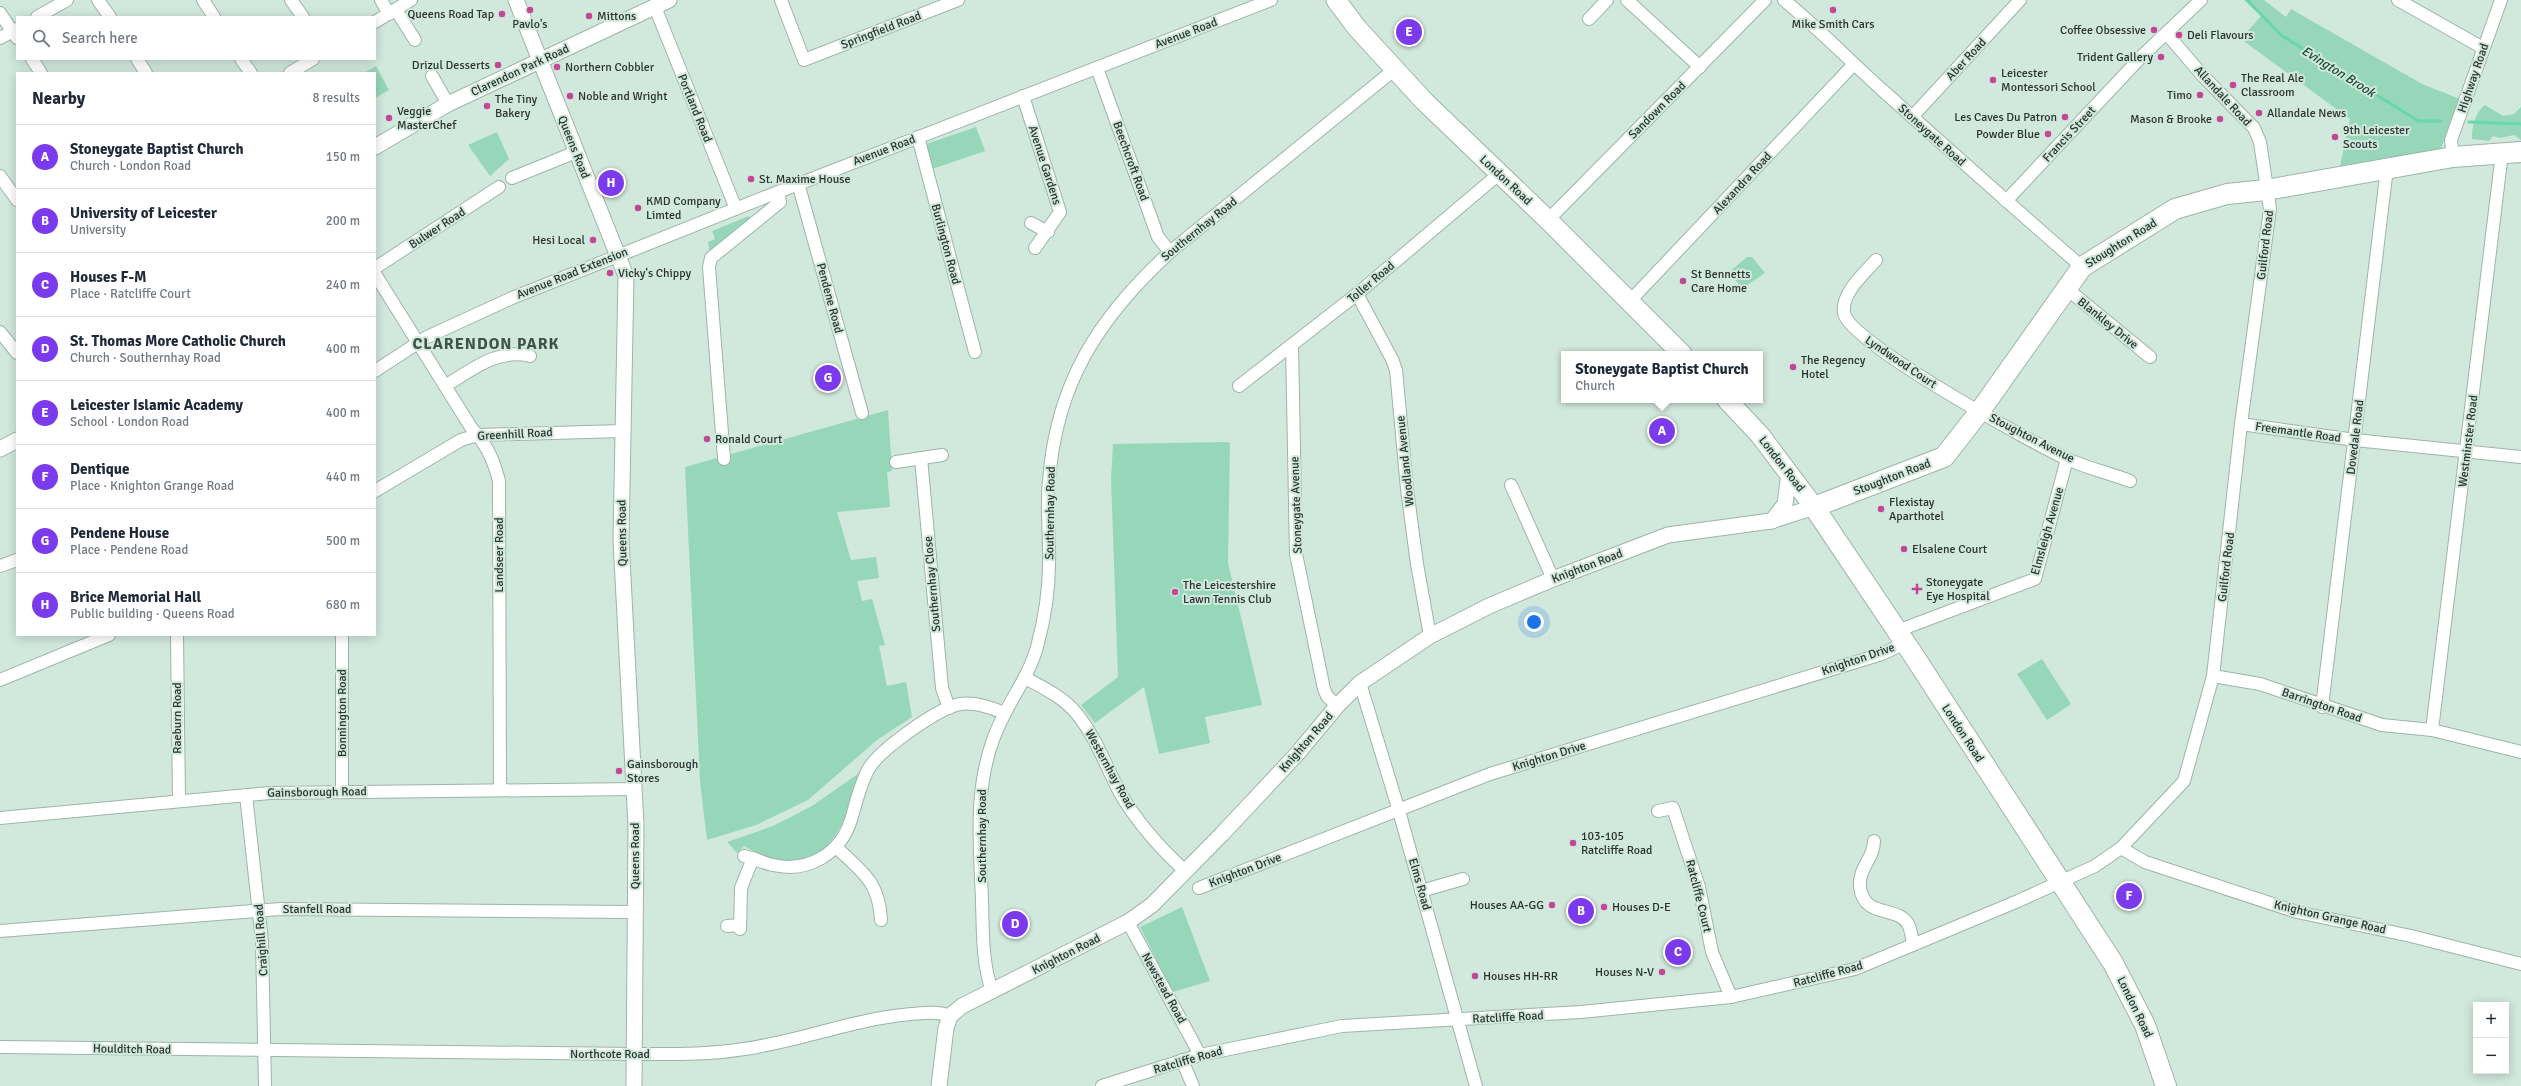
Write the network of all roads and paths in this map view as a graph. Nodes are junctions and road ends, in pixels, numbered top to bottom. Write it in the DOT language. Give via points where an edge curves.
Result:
graph roads {
  1 [pos="67,0"];
  2 [pos="98,0"];
  3 [pos="203,0"];
  4 [pos="291,0"];
  5 [pos="381,0"];
  6 [pos="411,0"];
  7 [pos="516,0"];
  8 [pos="669,0"];
  9 [pos="781,0"];
  10 [pos="958,0"];
  11 [pos="1271,0"];
  12 [pos="1336,0"];
  13 [pos="1607,0"];
  14 [pos="1628,0"];
  15 [pos="1765,0"];
  16 [pos="1784,0"];
  17 [pos="2020,0"];
  18 [pos="2201,0"];
  19 [pos="2398,0"];
  20 [pos="2501,0"];
  21 [pos="654,7"];
  22 [pos="393,12"];
  23 [pos="0,13"];
  24 [pos="40,16"];
  25 [pos="109,16"];
  26 [pos="213,16"];
  27 [pos="302,16"];
  28 [pos="1590,18"];
  29 [pos="376,21"];
  30 [pos="16,32"];
  31 [pos="2167,34"];
  32 [pos="0,38"];
  33 [pos="415,40"];
  34 [pos="2483,48"];
  35 [pos="33,60"];
  36 [pos="138,60"];
  37 [pos="242,60"];
  38 [pos="311,60"];
  39 [pos="539,60"];
  40 [pos="1854,64"];
  41 [pos="1700,67"];
  42 [pos="1096,68"];
  43 [pos="1395,69"];
  44 [pos="40,72"];
  45 [pos="145,72"];
  46 [pos="249,72"];
  47 [pos="292,72"];
  48 [pos="432,76"];
  49 [pos="1023,96"];
  50 [pos="448,104"];
  51 [pos="1912,117"];
  52 [pos="918,137"];
  53 [pos="376,146"];
  54 [pos="576,152"];
  55 [pos="2511,152"];
  56 [pos="2453,157"];
  57 [pos="2387,168"];
  58 [pos="1500,173"];
  59 [pos="0,176"];
  60 [pos="512,178"];
  61 [pos="798,183"];
  62 [pos="499,187"];
  63 [pos="2266,190"];
  64 [pos="778,192"];
  65 [pos="16,199"];
  66 [pos="2006,201"];
  67 [pos="736,209"];
  68 [pos="1548,220"];
  69 [pos="1031,222"];
  70 [pos="1048,232"];
  71 [pos="1035,248"];
  72 [pos="1170,252"];
  73 [pos="618,255"];
  74 [pos="1876,260"];
  75 [pos="376,267"];
  76 [pos="2082,267"];
  77 [pos="376,276"];
  78 [pos="2066,288"];
  79 [pos="1357,294"];
  80 [pos="1630,301"];
  81 [pos="0,332"];
  82 [pos="419,343"];
  83 [pos="1292,345"];
  84 [pos="15,347"];
  85 [pos="1679,351"];
  86 [pos="975,352"];
  87 [pos="530,356"];
  88 [pos="2150,357"];
  89 [pos="376,370"];
  90 [pos="445,386"];
  91 [pos="1239,386"];
  92 [pos="1730,403"];
  93 [pos="1980,411"];
  94 [pos="862,413"];
  95 [pos="2241,424"];
  96 [pos="622,431"];
  97 [pos="478,435"];
  98 [pos="2355,440"];
  99 [pos="16,441"];
  100 [pos="0,449"];
  101 [pos="2467,453"];
  102 [pos="942,455"];
  103 [pos="2521,457"];
  104 [pos="921,458"];
  105 [pos="724,459"];
  106 [pos="2067,459"];
  107 [pos="896,462"];
  108 [pos="1789,473"];
  109 [pos="2130,481"];
  110 [pos="1512,485"];
  111 [pos="376,490"];
  112 [pos="1814,507"];
  113 [pos="1771,521"];
  114 [pos="16,560"];
  115 [pos="0,566"];
  116 [pos="1552,578"];
  117 [pos="107,636"];
  118 [pos="177,636"];
  119 [pos="342,636"];
  120 [pos="1430,636"];
  121 [pos="1901,637"];
  122 [pos="2213,676"];
  123 [pos="1025,678"];
  124 [pos="0,680"];
  125 [pos="1360,683"];
  126 [pos="1337,706"];
  127 [pos="2322,706"];
  128 [pos="949,708"];
  129 [pos="1004,713"];
  130 [pos="2432,730"];
  131 [pos="2521,752"];
  132 [pos="635,789"];
  133 [pos="500,790"];
  134 [pos="342,791"];
  135 [pos="246,795"];
  136 [pos="180,801"];
  137 [pos="1399,811"];
  138 [pos="1658,811"];
  139 [pos="0,818"];
  140 [pos="1874,841"];
  141 [pos="836,847"];
  142 [pos="2121,848"];
  143 [pos="1185,871"];
  144 [pos="1463,879"];
  145 [pos="2060,881"];
  146 [pos="1199,888"];
  147 [pos="1421,891"];
  148 [pos="259,910"];
  149 [pos="635,912"];
  150 [pos="881,920"];
  151 [pos="1128,922"];
  152 [pos="727,926"];
  153 [pos="0,932"];
  154 [pos="1913,945"];
  155 [pos="2521,964"];
  156 [pos="992,991"];
  157 [pos="1731,998"];
  158 [pos="950,1016"];
  159 [pos="1459,1019"];
  160 [pos="0,1047"];
  161 [pos="265,1051"];
  162 [pos="634,1054"];
  163 [pos="1200,1055"];
  164 [pos="1182,1060"];
  165 [pos="265,1086"];
  166 [pos="634,1086"];
  167 [pos="939,1086"];
  168 [pos="1102,1086"];
  169 [pos="1193,1086"];
  170 [pos="1476,1086"];
  171 [pos="2166,1086"];
  1 -- 24 [label="street"];
  2 -- 25 [label="street"];
  3 -- 26 [label="street"];
  4 -- 27 [label="street"];
  5 -- 22 [label="street"];
  6 -- 22 [label="street"];
  7 -- 39 [label="street, Queens Road"];
  8 -- 21 [label="street, Clarendon Park Road"];
  9 -- 10 [label="street, Springfield Road" via="804,60"];
  11 -- 42 [label="street, Avenue Road"];
  12 -- 43 [label="main road, London Road" via="1357,28"];
  13 -- 28 [label="street"];
  14 -- 41 [label="street"];
  15 -- 41 [label="street, Sandown Road"];
  16 -- 40 [label="street, Stoneygate Road" via="1821,31"];
  17 -- 51 [label="street, Aber Road"];
  18 -- 31 [label="street, Francis Street"];
  19 -- 34 [label="street"];
  20 -- 34 [label="street, Highway Road"];
  21 -- 39 [label="street, Clarendon Park Road"];
  21 -- 67 [label="street, Portland Road"];
  22 -- 29 [label="street"];
  22 -- 33 [label="street"];
  23 -- 30 [label="street"];
  30 -- 32 [label="street"];
  31 -- 63 [label="street, Allandale Road" via="2203,76 2254,128 2260,142"];
  31 -- 66 [label="street, Francis Street" via="2142,56"];
  34 -- 56 [label="street, Highway Road" via="2451,140"];
  35 -- 44 [label="street"];
  36 -- 45 [label="street"];
  37 -- 46 [label="street"];
  38 -- 47 [label="street"];
  39 -- 50 [label="street, Clarendon Park Road"];
  39 -- 54 [label="street, Queens Road"];
  40 -- 51 [label="street, Stoneygate Road"];
  40 -- 80 [label="street, Alexandra Road"];
  41 -- 68 [label="street, Sandown Road"];
  42 -- 49 [label="street, Avenue Road"];
  42 -- 72 [label="street, Beechcroft Road" via="1158,237"];
  43 -- 58 [label="main road, London Road"];
  43 -- 72 [label="street, Southernhay Road"];
  48 -- 50 [label="street"];
  49 -- 52 [label="street, Avenue Road"];
  49 -- 70 [label="street, Avenue Gardens" via="1060,212"];
  50 -- 53 [label="street, Clarendon Park Road"];
  51 -- 66 [label="street, Stoneygate Road"];
  52 -- 61 [label="street, Avenue Road"];
  52 -- 86 [label="street, Burlington Road"];
  54 -- 60 [label="street"];
  54 -- 73 [label="street, Queens Road"];
  55 -- 56 [label="highway, Stoughton Road"];
  55 -- 101 [label="street, Westminster Road"];
  56 -- 57 [label="highway, Stoughton Road"];
  57 -- 63 [label="highway, Stoughton Road"];
  57 -- 98 [label="street, Dovedale Road"];
  58 -- 68 [label="main road, London Road"];
  58 -- 79 [label="street, Toller Road"];
  59 -- 65 [label="street"];
  61 -- 64 [label="street, Avenue Road"];
  61 -- 94 [label="street, Pendene Road"];
  62 -- 75 [label="street, Bulwer Road"];
  63 -- 76 [label="highway, Stoughton Road" via="2227,194 2175,209"];
  63 -- 95 [label="street, Guilford Road" via="2270,209"];
  64 -- 67 [label="street, Avenue Road Extension"];
  64 -- 105 [label="street" via="780,202 711,258 710,262"];
  66 -- 76 [label="street, Stoneygate Road"];
  67 -- 73 [label="street, Avenue Road Extension"];
  68 -- 80 [label="main road, London Road"];
  69 -- 70 [label="street"];
  70 -- 71 [label="street, Avenue Gardens"];
  72 -- 123 [label="street, Southernhay Road" via="1136,283 1109,315 1078,368 1067,397 1054,444 1049,481 1047,592 1037,648"];
  73 -- 82 [label="street, Avenue Road Extension" via="512,298"];
  73 -- 96 [label="street, Queens Road" via="626,276 627,296"];
  74 -- 93 [label="street, Lyndwood Court" via="1846,298 1843,312 1850,325 1877,348"];
  76 -- 78 [label="highway, Stoughton Road"];
  77 -- 82 [label="street, Landseer Road"];
  78 -- 88 [label="street, Blankley Drive"];
  78 -- 93 [label="highway, Stoughton Road"];
  79 -- 83 [label="street, Toller Road"];
  79 -- 120 [label="street, Woodland Avenue" via="1396,370 1410,511"];
  80 -- 85 [label="main road, London Road"];
  81 -- 84 [label="street"];
  82 -- 89 [label="street, Avenue Road Extension"];
  82 -- 90 [label="street, Landseer Road"];
  83 -- 91 [label="street, Toller Road"];
  83 -- 126 [label="street, Stoneygate Avenue" via="1296,554 1324,689"];
  87 -- 90 [label="street" via="510,353 498,355"];
  90 -- 97 [label="street, Landseer Road"];
  92 -- 108 [label="main road, London Road" via="1760,435"];
  93 -- 106 [label="street, Stoughton Avenue"];
  93 -- 112 [label="highway, Stoughton Road" via="1944,457"];
  95 -- 98 [label="street, Freemantle Road"];
  95 -- 122 [label="street, Guilford Road"];
  96 -- 97 [label="street, Greenhill Road"];
  96 -- 132 [label="street, Queens Road" via="621,540"];
  97 -- 111 [label="street, Greenhill Road" via="461,440"];
  97 -- 133 [label="street, Landseer Road" via="492,457 499,481"];
  98 -- 101 [label="street, Freemantle Road"];
  98 -- 127 [label="street, Dovedale Road"];
  99 -- 100 [label="street"];
  101 -- 103 [label="street, Freemantle Road"];
  101 -- 130 [label="street, Westminster Road"];
  102 -- 104 [label="street"];
  104 -- 107 [label="street"];
  104 -- 128 [label="street, Southernhay Close" via="942,688"];
  106 -- 109 [label="street, Stoughton Avenue"];
  106 -- 121 [label="street, Elmsleigh Avenue" via="2035,579"];
  108 -- 112 [label="main road, London Road"];
  108 -- 113 [label="street" via="1788,495 1784,507"];
  110 -- 116 [label="street"];
  112 -- 113 [label="street, Knighton Road"];
  112 -- 121 [label="highway, London Road"];
  113 -- 116 [label="street, Knighton Road" via="1668,535"];
  114 -- 115 [label="street"];
  116 -- 120 [label="street, Knighton Road"];
  117 -- 124 [label="street"];
  118 -- 136 [label="street, Raeburn Road"];
  119 -- 134 [label="street, Bonnington Road"];
  120 -- 125 [label="street, Knighton Road"];
  121 -- 137 [label="street, Knighton Drive" via="1882,654 1490,774"];
  121 -- 145 [label="highway, London Road"];
  122 -- 127 [label="street, Barrington Road" via="2260,684"];
  122 -- 142 [label="street, Guilford Road" via="2184,781"];
  123 -- 129 [label="street, Southernhay Road"];
  123 -- 143 [label="street, Westernhay Road" via="1057,696 1086,726 1121,794 1158,844"];
  125 -- 126 [label="street, Knighton Road"];
  125 -- 137 [label="street, Elms Road"];
  126 -- 143 [label="street, Knighton Road" via="1297,754"];
  127 -- 130 [label="street, Barrington Road" via="2382,726"];
  128 -- 129 [label="street" via="961,704 975,704"];
  128 -- 141 [label="street" via="895,742 874,762 864,780 846,832"];
  129 -- 156 [label="street, Southernhay Road" via="985,766 980,810 984,952 986,975"];
  130 -- 131 [label="street, Barrington Road"];
  132 -- 133 [label="street, Gainsborough Road"];
  132 -- 149 [label="street, Queens Road"];
  133 -- 134 [label="street, Gainsborough Road"];
  134 -- 135 [label="street, Gainsborough Road"];
  135 -- 136 [label="street, Gainsborough Road"];
  135 -- 148 [label="street, Craighill Road"];
  136 -- 139 [label="street, Gainsborough Road"];
  137 -- 146 [label="street, Knighton Drive"];
  137 -- 147 [label="street, Elms Road"];
  138 -- 157 [label="street, Ratcliffe Court" via="1673,808 1699,887 1712,952"];
  140 -- 154 [label="street" via="1872,855 1862,869 1862,894 1872,908 1905,920 1909,925"];
  141 -- 150 [label="street" via="873,884 878,894"];
  141 -- 152 [label="street" via="813,863 794,867 773,866 749,857 741,888 740,927"];
  142 -- 145 [label="street, Guilford Road" via="2095,866"];
  142 -- 155 [label="street, Knighton Grange Road" via="2145,862 2297,912 2411,936"];
  143 -- 151 [label="street, Knighton Road" via="1152,905"];
  144 -- 147 [label="street"];
  145 -- 154 [label="street, Ratcliffe Road"];
  145 -- 171 [label="highway, London Road" via="2113,963 2137,1008 2153,1045"];
  147 -- 159 [label="street, Elms Road"];
  148 -- 149 [label="street, Stanfell Road"];
  148 -- 153 [label="street, Stanfell Road"];
  148 -- 161 [label="street, Craighill Road"];
  149 -- 162 [label="street, Queens Road"];
  151 -- 156 [label="street, Knighton Road"];
  151 -- 163 [label="street, Newstead Road"];
  154 -- 157 [label="street, Ratcliffe Road" via="1855,969"];
  156 -- 158 [label="street, Knighton Road" via="962,1006"];
  157 -- 159 [label="street, Ratcliffe Road" via="1581,1012"];
  158 -- 162 [label="street, Northcote Road" via="935,1013 897,1015 848,1023 776,1044 736,1050"];
  158 -- 167 [label="street" via="944,1038"];
  159 -- 163 [label="street, Ratcliffe Road" via="1342,1026"];
  159 -- 170 [label="street, Elms Road"];
  160 -- 161 [label="street, Houlditch Road"];
  161 -- 162 [label="street, Northcote Road"];
  161 -- 165 [label="street, Craighill Road"];
  162 -- 166 [label="street, Queens Road"];
  163 -- 164 [label="street, Ratcliffe Road"];
  164 -- 168 [label="street, Ratcliffe Road"];
  164 -- 169 [label="street"];
}
